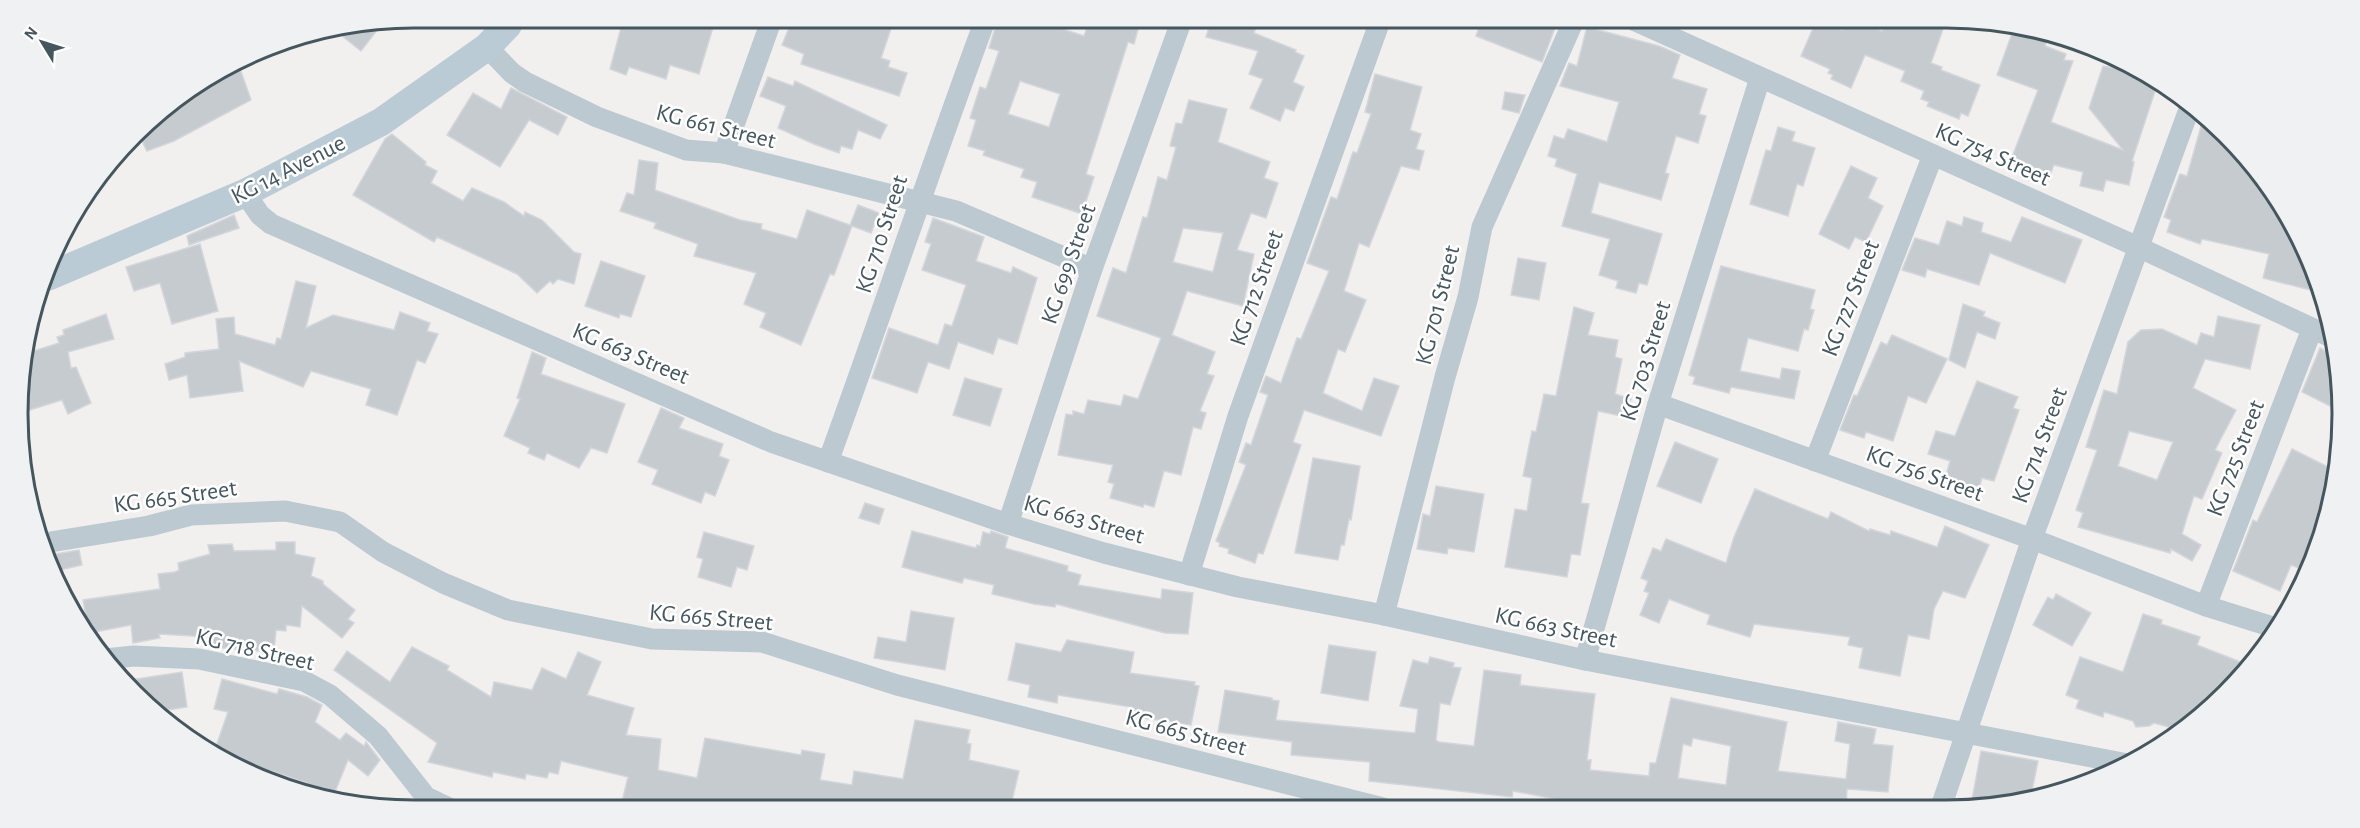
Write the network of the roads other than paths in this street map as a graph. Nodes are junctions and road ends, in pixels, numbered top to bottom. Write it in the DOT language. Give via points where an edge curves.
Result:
graph roads {
  1 [pos="505,28"];
  2 [pos="769,28"];
  3 [pos="982,28"];
  4 [pos="1179,28"];
  5 [pos="1377,28"];
  6 [pos="1570,28"];
  7 [pos="1649,28"];
  8 [pos="487,46"];
  9 [pos="1760,78"];
  10 [pos="2187,113"];
  11 [pos="724,153"];
  12 [pos="1933,155"];
  13 [pos="245,193"];
  14 [pos="919,200"];
  15 [pos="2138,247"];
  16 [pos="1092,269"];
  17 [pos="55,274"];
  18 [pos="2312,329"];
  19 [pos="2323,334"];
  20 [pos="1658,404"];
  21 [pos="1815,460"];
  22 [pos="828,462"];
  23 [pos="1008,524"];
  24 [pos="2032,539"];
  25 [pos="50,542"];
  26 [pos="1189,575"];
  27 [pos="2206,606"];
  28 [pos="1384,615"];
  29 [pos="2268,626"];
  30 [pos="116,658"];
  31 [pos="1585,660"];
  32 [pos="1966,735"];
  33 [pos="2114,761"];
  34 [pos="432,800"];
  35 [pos="1351,800"];
  36 [pos="1943,800"];
  1 -- 8 [label="main road, KG 14 Avenue"];
  2 -- 11 [label="street"];
  3 -- 14 [label="street, KG 710 Street"];
  4 -- 16 [label="street, KG 699 Street"];
  5 -- 26 [label="street, KG 712 Street" via="1242,405"];
  6 -- 28 [label="street, KG 701 Street" via="1482,227 1468,297"];
  7 -- 9 [label="street, KG 754 Street"];
  8 -- 11 [label="street, KG 661 Street" via="525,82 597,117 686,150"];
  8 -- 13 [label="main road, KG 14 Avenue" via="381,122"];
  9 -- 12 [label="street, KG 754 Street"];
  9 -- 20 [label="street, KG 703 Street"];
  10 -- 15 [label="street, KG 714 Street"];
  11 -- 14 [label="street, KG 661 Street"];
  12 -- 15 [label="street, KG 754 Street"];
  12 -- 21 [label="street, KG 727 Street"];
  13 -- 17 [label="main road, KG 14 Avenue"];
  13 -- 22 [label="street, KG 663 Street" via="271,224 771,442"];
  14 -- 16 [label="street, KG 661 Street" via="1003,229"];
  14 -- 22 [label="street, KG 710 Street"];
  15 -- 18 [label="street, KG 754 Street"];
  15 -- 24 [label="street, KG 714 Street"];
  16 -- 23 [label="street, KG 699 Street"];
  18 -- 19 [label="street, KG 754 Street"];
  18 -- 27 [label="street, KG 725 Street"];
  20 -- 21 [label="street, KG 756 Street"];
  20 -- 31 [label="street, KG 703 Street"];
  21 -- 24 [label="street, KG 756 Street"];
  22 -- 23 [label="street, KG 663 Street"];
  23 -- 26 [label="street, KG 663 Street"];
  24 -- 27 [label="street, KG 756 Street"];
  24 -- 32 [label="street, KG 714 Street"];
  25 -- 35 [label="street, KG 665 Street" via="191,515 285,511 340,522 382,552 508,610 652,639 762,642 897,685"];
  26 -- 28 [label="street, KG 663 Street"];
  27 -- 29 [label="street, KG 756 Street"];
  28 -- 31 [label="street, KG 663 Street"];
  30 -- 34 [label="street, KG 718 Street" via="199,659 304,681 330,695 378,736"];
  31 -- 32 [label="street, KG 663 Street"];
  32 -- 33 [label="street, KG 663 Street"];
  32 -- 36 [label="street, KG 714 Street"];
}
